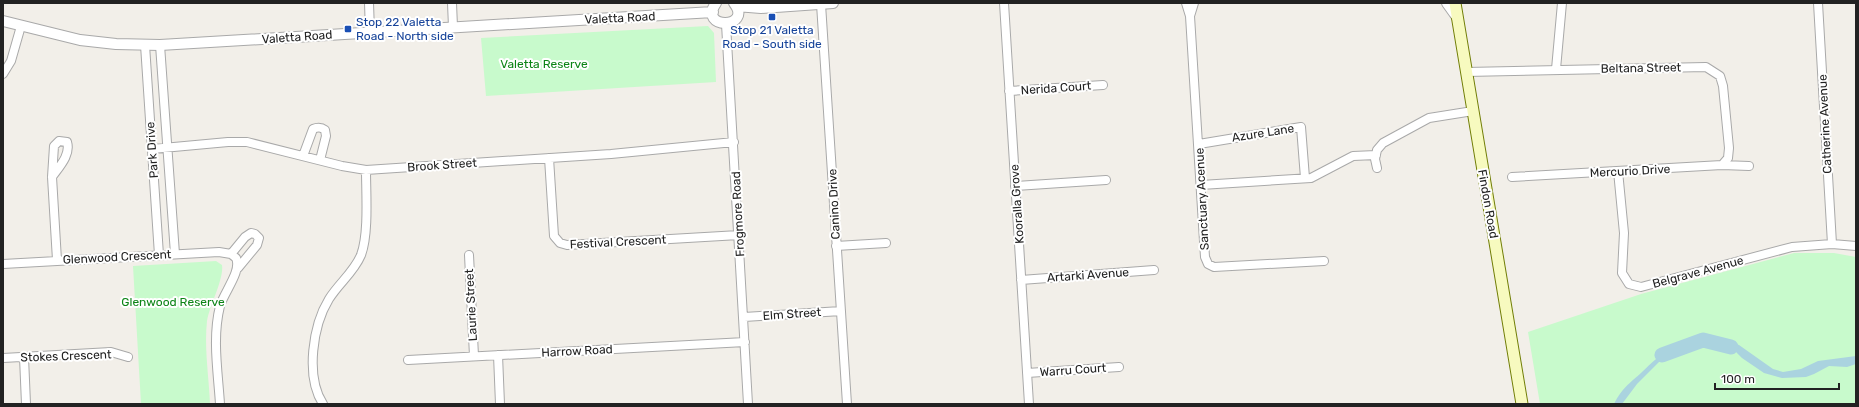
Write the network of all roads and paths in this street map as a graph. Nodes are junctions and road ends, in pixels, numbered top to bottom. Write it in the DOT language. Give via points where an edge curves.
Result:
graph roads {
  1 [pos="369,3"];
  2 [pos="452,3"];
  3 [pos="833,3"];
  4 [pos="1004,3"];
  5 [pos="1186,3"];
  6 [pos="1194,3"];
  7 [pos="1447,3"];
  8 [pos="1455,3"];
  9 [pos="1562,3"];
  10 [pos="1818,3"];
  11 [pos="822,4"];
  12 [pos="736,7"];
  13 [pos="715,8"];
  14 [pos="1190,16"];
  15 [pos="1457,17"];
  16 [pos="3,21"];
  17 [pos="726,24"];
  18 [pos="21,26"];
  19 [pos="453,27"];
  20 [pos="370,32"];
  21 [pos="145,45"];
  22 [pos="160,45"];
  23 [pos="1556,69"];
  24 [pos="1466,72"];
  25 [pos="3,74"];
  26 [pos="1103,85"];
  27 [pos="1009,91"];
  28 [pos="1473,112"];
  29 [pos="734,142"];
  30 [pos="1198,144"];
  31 [pos="167,147"];
  32 [pos="152,149"];
  33 [pos="1376,155"];
  34 [pos="303,156"];
  35 [pos="549,158"];
  36 [pos="320,160"];
  37 [pos="1722,165"];
  38 [pos="1749,166"];
  39 [pos="1378,168"];
  40 [pos="366,170"];
  41 [pos="1618,171"];
  42 [pos="52,177"];
  43 [pos="1512,177"];
  44 [pos="1305,178"];
  45 [pos="1106,180"];
  46 [pos="1201,185"];
  47 [pos="1016,186"];
  48 [pos="740,235"];
  49 [pos="886,243"];
  50 [pos="1832,244"];
  51 [pos="836,246"];
  52 [pos="1856,246"];
  53 [pos="175,254"];
  54 [pos="231,254"];
  55 [pos="159,255"];
  56 [pos="468,255"];
  57 [pos="57,260"];
  58 [pos="1324,261"];
  59 [pos="3,264"];
  60 [pos="238,268"];
  61 [pos="1154,270"];
  62 [pos="1022,280"];
  63 [pos="841,311"];
  64 [pos="744,318"];
  65 [pos="745,342"];
  66 [pos="498,355"];
  67 [pos="474,356"];
  68 [pos="24,357"];
  69 [pos="128,357"];
  70 [pos="3,358"];
  71 [pos="408,360"];
  72 [pos="1119,367"];
  73 [pos="1027,373"];
  74 [pos="26,404"];
  75 [pos="220,404"];
  76 [pos="322,404"];
  77 [pos="500,404"];
  78 [pos="748,404"];
  79 [pos="847,404"];
  80 [pos="1029,404"];
  81 [pos="1522,404"];
  1 -- 20 [label="street"];
  2 -- 19 [label="street"];
  3 -- 11 [label="street"];
  4 -- 27 [label="street, Kooralla Grove"];
  5 -- 14 [label="street, Sanctuary Acenue"];
  6 -- 14 [label="street, Sanctuary Acenue"];
  7 -- 15 [label="street"];
  8 -- 15 [label="main road, Findon Road"];
  9 -- 23 [label="street"];
  10 -- 50 [label="street, Catherine Avenue"];
  11 -- 12 [label="street"];
  11 -- 51 [label="street, Canino Drive"];
  12 -- 17 [label="street" via="733,22"];
  13 -- 17 [label="street" via="718,22"];
  13 -- 19 [label="street, Valetta Road"];
  14 -- 30 [label="street, Sanctuary Acenue"];
  15 -- 24 [label="main road, Findon Road"];
  16 -- 18 [label="street, Valetta Road"];
  17 -- 29 [label="street, Frogmore Road"];
  18 -- 21 [label="street, Valetta Road" via="80,40"];
  18 -- 25 [label="street" via="11,61"];
  19 -- 20 [label="street, Valetta Road"];
  20 -- 22 [label="street, Valetta Road"];
  21 -- 22 [label="street, Valetta Road"];
  21 -- 32 [label="street, Park Drive"];
  22 -- 31 [label="street, Park Drive"];
  23 -- 24 [label="street, Beltana Street"];
  23 -- 37 [label="street, Beltana Street" via="1706,67 1713,71 1720,76 1723,86 1729,148 1728,158"];
  24 -- 28 [label="main road, Findon Road"];
  26 -- 27 [label="street, Nerida Court"];
  27 -- 47 [label="street, Kooralla Grove"];
  28 -- 33 [label="street" via="1429,118 1383,143"];
  28 -- 81 [label="main road, Findon Road"];
  29 -- 35 [label="street, Brook Street"];
  29 -- 48 [label="street, Frogmore Road"];
  30 -- 44 [label="street, Azure Lane" via="1301,127"];
  30 -- 46 [label="street, Sanctuary Acenue"];
  31 -- 32 [label="street, Brook Street"];
  31 -- 34 [label="street, Brook Street" via="247,142"];
  31 -- 53 [label="street, Park Drive"];
  32 -- 55 [label="street, Park Drive"];
  33 -- 39 [label="street"];
  33 -- 44 [label="street" via="1353,156 1311,178"];
  34 -- 36 [label="street, Brook Street"];
  34 -- 36 [label="street" via="313,129 318,127 325,130 326,136"];
  35 -- 40 [label="street, Brook Street"];
  35 -- 48 [label="street, Festival Crescent" via="554,236 560,243 567,245"];
  36 -- 40 [label="street, Brook Street"];
  37 -- 38 [label="street, Mercurio Drive"];
  37 -- 41 [label="street, Mercurio Drive"];
  40 -- 76 [label="street" via="365,235 362,253 356,266 330,298 319,319 314,341 315,384"];
  41 -- 43 [label="street, Mercurio Drive"];
  41 -- 50 [label="street, Belgrave Avenue" via="1624,233 1622,273 1629,284 1641,287 1792,247"];
  42 -- 57 [label="street"];
  44 -- 46 [label="street"];
  45 -- 47 [label="street"];
  46 -- 58 [label="street, Sanctuary Acenue" via="1205,257 1208,264 1214,267"];
  47 -- 62 [label="street, Kooralla Grove"];
  48 -- 64 [label="street, Frogmore Road"];
  49 -- 51 [label="street"];
  50 -- 52 [label="street, Belgrave Avenue"];
  51 -- 63 [label="street, Canino Drive"];
  53 -- 54 [label="street, Glenwood Crescent"];
  53 -- 55 [label="street, Glenwood Crescent"];
  54 -- 60 [label="street" via="236,258"];
  54 -- 60 [label="street" via="248,235 255,234 259,238 257,245"];
  55 -- 57 [label="street, Glenwood Crescent"];
  56 -- 67 [label="street, Laurie Street"];
  57 -- 59 [label="street, Glenwood Crescent"];
  60 -- 75 [label="street" via="220,305 216,327"];
  61 -- 62 [label="street, Artarki Avenue"];
  62 -- 73 [label="street, Kooralla Grove"];
  63 -- 64 [label="street, Elm Street"];
  63 -- 79 [label="street, Canino Drive"];
  64 -- 65 [label="street, Frogmore Road"];
  65 -- 66 [label="street, Harrow Road"];
  65 -- 78 [label="street, Frogmore Road"];
  66 -- 67 [label="street, Harrow Road"];
  66 -- 77 [label="street"];
  67 -- 71 [label="street, Harrow Road"];
  68 -- 69 [label="street, Stokes Crescent" via="111,352"];
  68 -- 70 [label="street, Stokes Crescent"];
  68 -- 74 [label="street"];
  72 -- 73 [label="street, Warru Court"];
  73 -- 80 [label="street, Kooralla Grove"];
}
